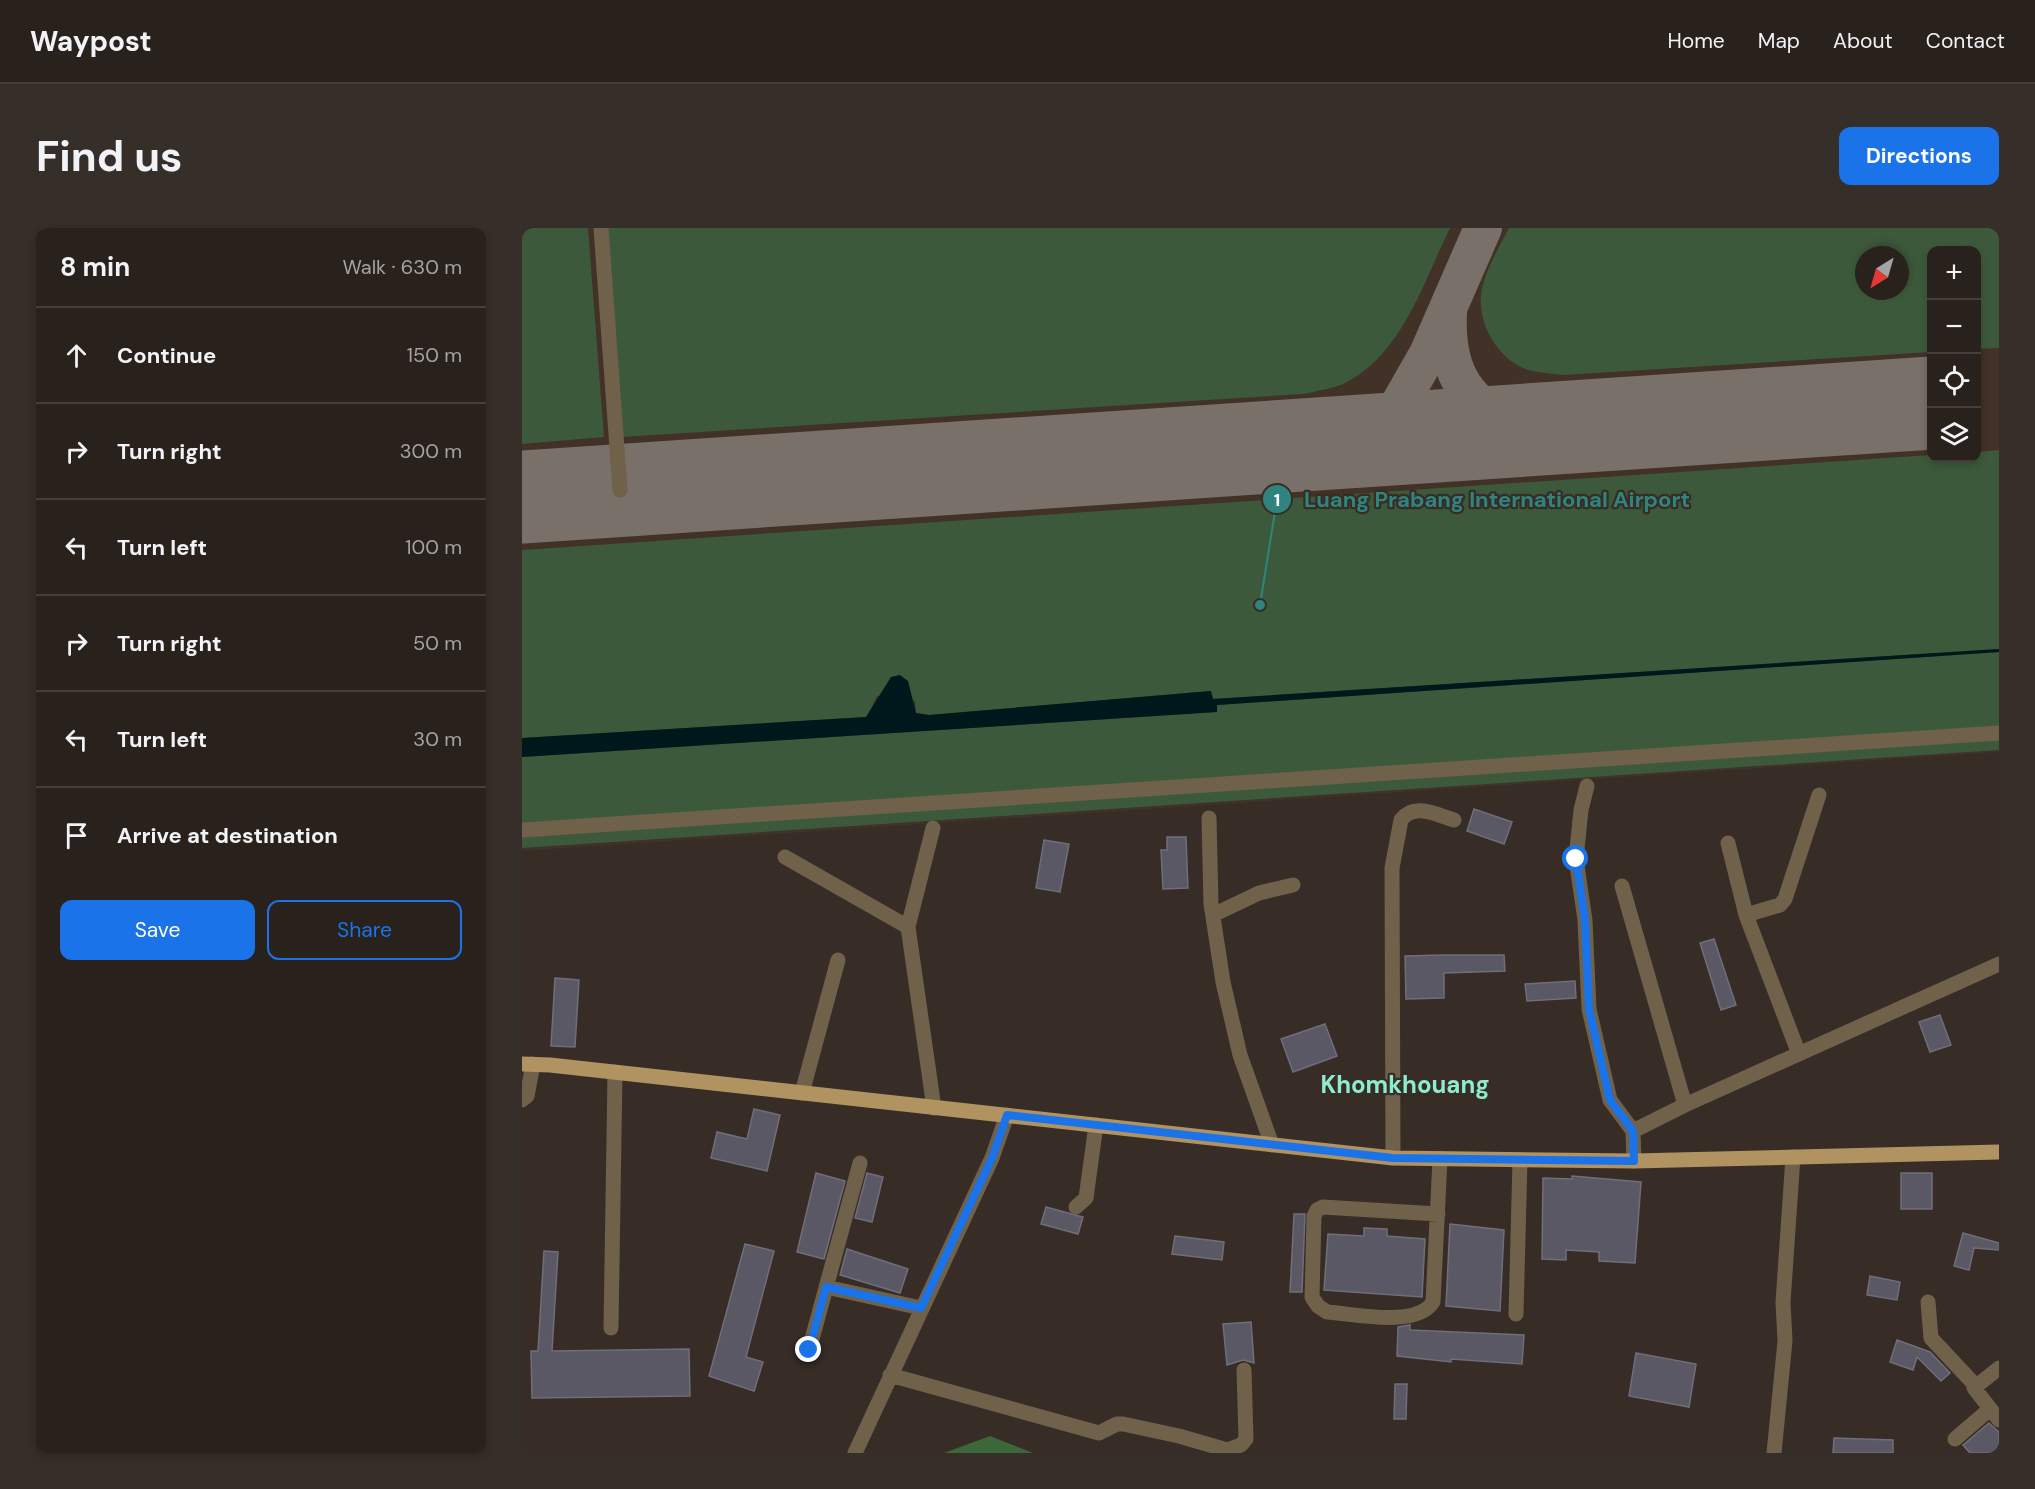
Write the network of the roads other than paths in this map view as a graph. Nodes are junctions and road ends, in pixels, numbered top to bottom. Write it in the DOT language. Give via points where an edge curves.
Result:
graph roads {
  1 [pos="601,228"];
  2 [pos="620,490"];
  3 [pos="1999,733"];
  4 [pos="1587,786"];
  5 [pos="1819,795"];
  6 [pos="1209,818"];
  7 [pos="1454,820"];
  8 [pos="933,828"];
  9 [pos="522,830"];
  10 [pos="1728,843"];
  11 [pos="785,856"];
  12 [pos="1293,885"];
  13 [pos="1622,886"];
  14 [pos="1213,915"];
  15 [pos="1746,915"];
  16 [pos="908,927"];
  17 [pos="838,960"];
  18 [pos="1999,964"];
  19 [pos="1799,1054"];
  20 [pos="528,1064"];
  21 [pos="615,1072"];
  22 [pos="802,1093"];
  23 [pos="522,1100"];
  24 [pos="1685,1105"];
  25 [pos="934,1108"];
  26 [pos="1007,1115"];
  27 [pos="1096,1125"];
  28 [pos="1633,1131"];
  29 [pos="1272,1145"];
  30 [pos="1999,1152"];
  31 [pos="1393,1158"];
  32 [pos="1793,1158"];
  33 [pos="1440,1159"];
  34 [pos="1520,1160"];
  35 [pos="1634,1161"];
  36 [pos="860,1163"];
  37 [pos="1076,1207"];
  38 [pos="1438,1214"];
  39 [pos="826,1287"];
  40 [pos="1928,1302"];
  41 [pos="921,1308"];
  42 [pos="1516,1314"];
  43 [pos="611,1328"];
  44 [pos="809,1350"];
  45 [pos="1999,1368"];
  46 [pos="1244,1370"];
  47 [pos="890,1375"];
  48 [pos="1975,1385"];
  49 [pos="1994,1415"];
  50 [pos="1955,1439"];
  51 [pos="855,1453"];
  52 [pos="1774,1453"];
  1 -- 2 [label="street"];
  3 -- 9 [label="street"];
  4 -- 28 [label="street" via="1576,859 1585,920 1589,1009 1610,1100"];
  5 -- 15 [label="street" via="1785,899 1780,905"];
  6 -- 14 [label="street"];
  7 -- 31 [label="street" via="1422,810 1405,815 1392,868"];
  8 -- 16 [label="street"];
  10 -- 15 [label="street"];
  11 -- 16 [label="street"];
  12 -- 14 [label="street" via="1259,892"];
  13 -- 24 [label="street"];
  14 -- 29 [label="street" via="1240,1055"];
  15 -- 19 [label="street"];
  16 -- 25 [label="street"];
  17 -- 22 [label="street"];
  18 -- 19 [label="street"];
  19 -- 24 [label="street"];
  20 -- 21 [label="main road"];
  20 -- 23 [label="street" via="527,1096"];
  21 -- 22 [label="main road"];
  21 -- 43 [label="street"];
  22 -- 25 [label="main road"];
  24 -- 28 [label="street"];
  25 -- 26 [label="main road"];
  26 -- 27 [label="main road"];
  26 -- 41 [label="street" via="992,1158"];
  27 -- 29 [label="main road"];
  27 -- 37 [label="street" via="1086,1198"];
  28 -- 35 [label="street"];
  29 -- 31 [label="main road"];
  30 -- 32 [label="main road"];
  31 -- 33 [label="main road"];
  32 -- 35 [label="main road"];
  32 -- 52 [label="street" via="1783,1302 1785,1341"];
  33 -- 34 [label="main road"];
  33 -- 38 [label="street"];
  34 -- 35 [label="main road"];
  34 -- 42 [label="street"];
  36 -- 39 [label="street"];
  38 -- 38 [label="street" via="1433,1302 1422,1314 1408,1317 1327,1312 1318,1306 1312,1297 1317,1210 1323,1207"];
  39 -- 41 [label="street"];
  39 -- 44 [label="street"];
  40 -- 48 [label="street" via="1931,1338"];
  41 -- 47 [label="street"];
  45 -- 48 [label="street"];
  46 -- 47 [label="street" via="1246,1439 1227,1450 1123,1424 1099,1433"];
  47 -- 51 [label="street"];
  48 -- 49 [label="street" via="1975,1391"];
  49 -- 50 [label="street"];
}
